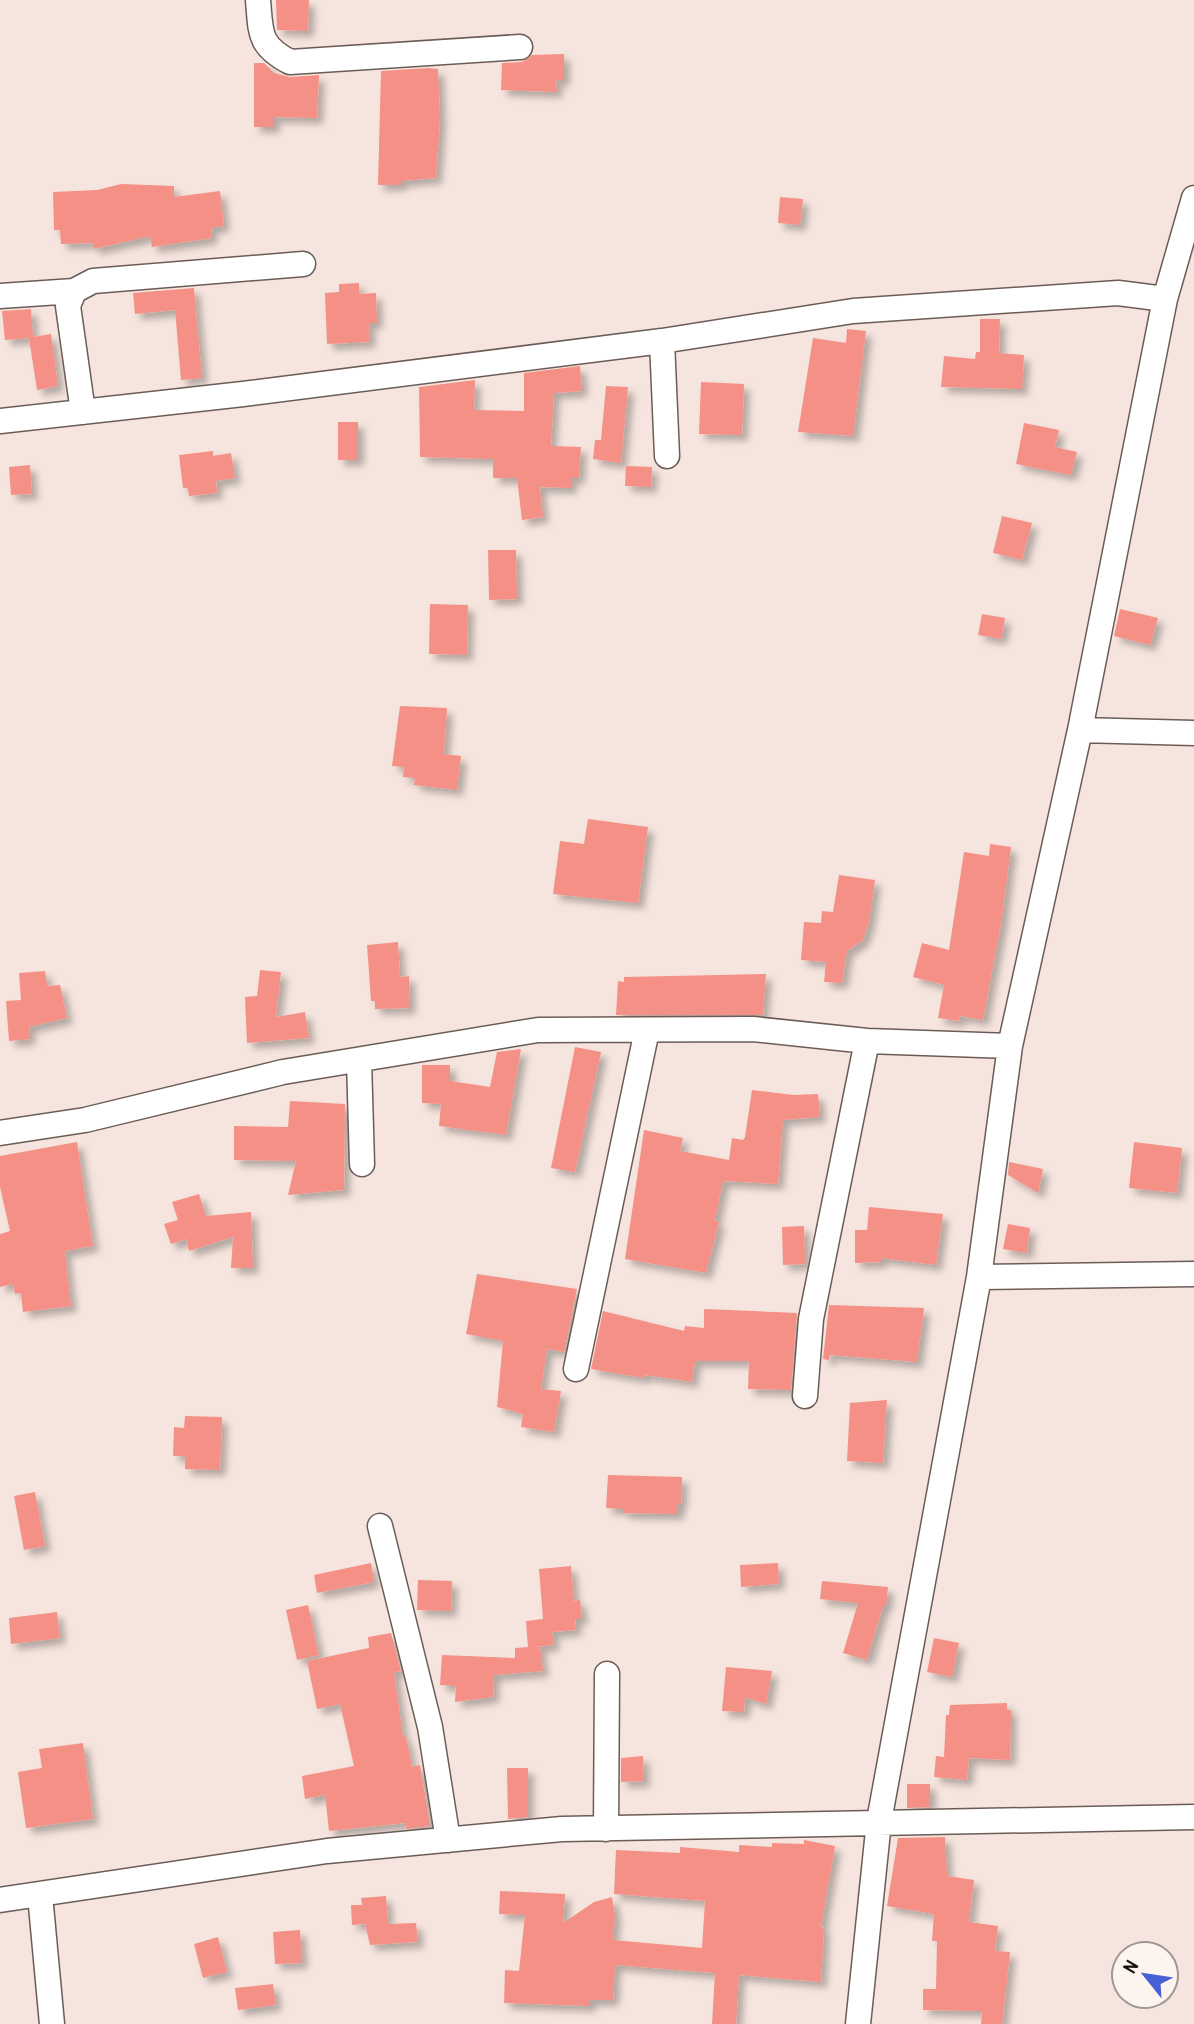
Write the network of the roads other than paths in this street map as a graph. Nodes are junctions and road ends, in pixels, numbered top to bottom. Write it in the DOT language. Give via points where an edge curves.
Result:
graph roads {
  1 [pos="258,0"];
  2 [pos="520,47"];
  3 [pos="1194,198"];
  4 [pos="303,264"];
  5 [pos="74,291"];
  6 [pos="0,296"];
  7 [pos="1166,299"];
  8 [pos="662,341"];
  9 [pos="83,412"];
  10 [pos="0,421"];
  11 [pos="667,456"];
  12 [pos="1080,730"];
  13 [pos="1194,733"];
  14 [pos="647,1030"];
  15 [pos="867,1041"];
  16 [pos="1010,1046"];
  17 [pos="359,1060"];
  18 [pos="0,1133"];
  19 [pos="362,1164"];
  20 [pos="1194,1274"];
  21 [pos="979,1277"];
  22 [pos="576,1369"];
  23 [pos="805,1396"];
  24 [pos="380,1526"];
  25 [pos="607,1674"];
  26 [pos="1194,1817"];
  27 [pos="879,1821"];
  28 [pos="606,1829"];
  29 [pos="448,1840"];
  30 [pos="40,1895"];
  31 [pos="0,1900"];
  32 [pos="51,2024"];
  33 [pos="858,2024"];
  1 -- 2 [label="street" via="261,36 270,51 290,62"];
  3 -- 7 [label="street"];
  4 -- 5 [label="street" via="93,281"];
  5 -- 6 [label="street"];
  5 -- 9 [label="street" via="68,306"];
  7 -- 8 [label="street" via="1118,293 853,310"];
  7 -- 12 [label="street"];
  8 -- 9 [label="street"];
  8 -- 11 [label="street"];
  9 -- 10 [label="street"];
  12 -- 13 [label="street"];
  12 -- 16 [label="street"];
  14 -- 15 [label="street" via="753,1029"];
  14 -- 17 [label="street" via="538,1030"];
  14 -- 22 [label="street"];
  15 -- 16 [label="street"];
  15 -- 23 [label="street" via="811,1319"];
  16 -- 21 [label="street"];
  17 -- 18 [label="street" via="283,1072 85,1120"];
  17 -- 19 [label="street"];
  20 -- 21 [label="street"];
  21 -- 27 [label="street"];
  24 -- 29 [label="street" via="430,1727"];
  25 -- 28 [label="street"];
  26 -- 27 [label="street"];
  27 -- 28 [label="street"];
  27 -- 33 [label="street"];
  28 -- 29 [label="street"];
  29 -- 30 [label="street" via="327,1851"];
  30 -- 31 [label="street"];
  30 -- 32 [label="street"];
}
